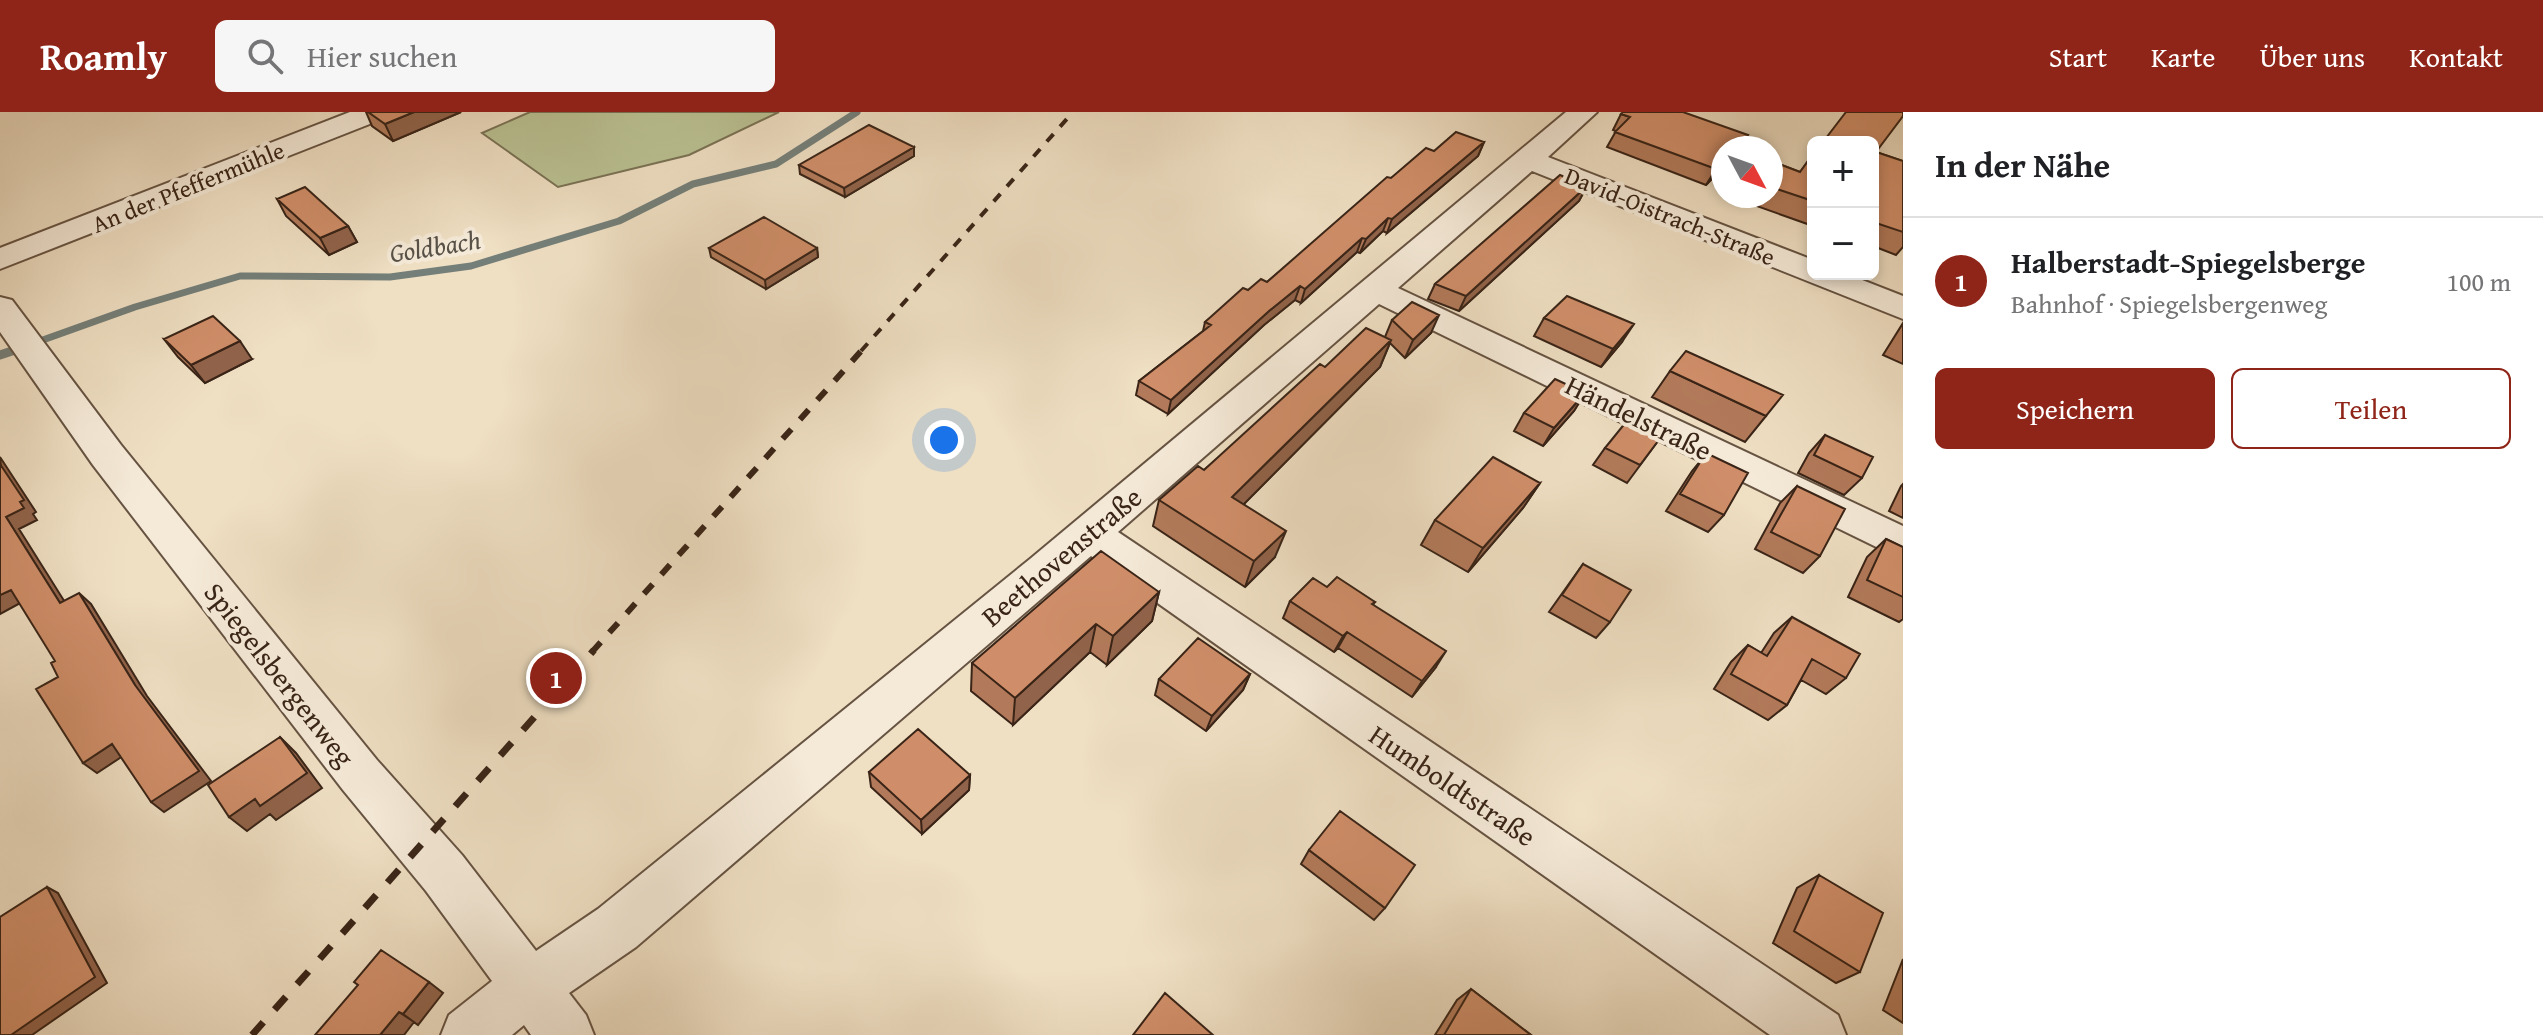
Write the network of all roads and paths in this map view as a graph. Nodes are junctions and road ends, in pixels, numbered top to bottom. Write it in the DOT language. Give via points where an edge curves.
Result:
graph roads {
  1 [pos="375,112"];
  2 [pos="1583,112"];
  3 [pos="1528,159"];
  4 [pos="0,259"];
  5 [pos="1807,270"];
  6 [pos="1833,280"];
  7 [pos="1376,290"];
  8 [pos="0,308"];
  9 [pos="1903,308"];
  10 [pos="1089,533"];
  11 [pos="1903,544"];
  12 [pos="531,989"];
  13 [pos="469,1035"];
  14 [pos="566,1035"];
  15 [pos="1818,1035"];
  1 -- 4 [label="street, An der Pfeffermühle"];
  2 -- 3 [label="street, Beethovenstraße"];
  3 -- 5 [label="street, David-Oistrach-Straße"];
  3 -- 7 [label="street, Beethovenstraße"];
  6 -- 9 [label="street, David-Oistrach-Straße"];
  7 -- 10 [label="street, Beethovenstraße"];
  7 -- 11 [label="street, Händelstraße"];
  8 -- 12 [label="street, Spiegelsbergenweg" via="107,455"];
  10 -- 12 [label="street, Beethovenstraße" via="617,928"];
  10 -- 15 [label="street, Humboldtstraße"];
  12 -- 13 [label="street, Beethovenstraße"];
  12 -- 14 [label="street, Spiegelsbergenweg"];
}
